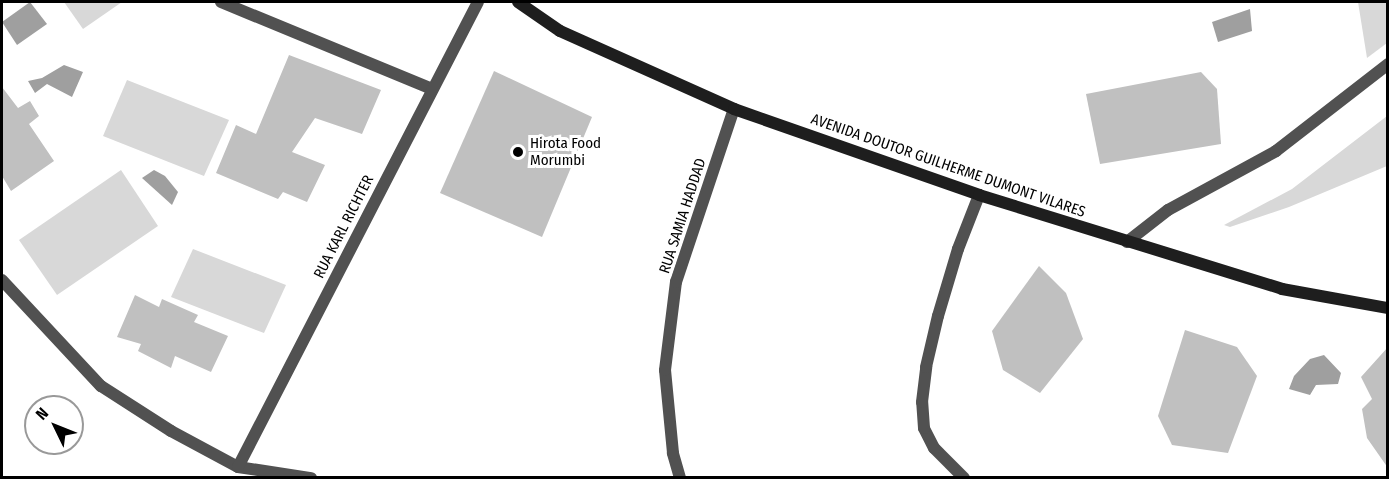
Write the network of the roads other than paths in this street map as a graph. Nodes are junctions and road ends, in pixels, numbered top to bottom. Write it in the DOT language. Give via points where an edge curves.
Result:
graph roads {
  1 [pos="221,2"];
  2 [pos="478,2"];
  3 [pos="518,2"];
  4 [pos="1388,64"];
  5 [pos="432,89"];
  6 [pos="734,109"];
  7 [pos="979,195"];
  8 [pos="1127,242"];
  9 [pos="2,280"];
  10 [pos="1388,308"];
  11 [pos="238,467"];
  12 [pos="311,477"];
  13 [pos="680,477"];
  14 [pos="964,477"];
  1 -- 5 [label="street"];
  2 -- 5 [label="street, RUA KARL RICHTER"];
  3 -- 6 [label="main road, AVENIDA DOUTOR GUILHERME DUMONT VILARES" via="560,31"];
  4 -- 8 [label="street" via="1276,151 1168,210"];
  5 -- 11 [label="street, RUA KARL RICHTER"];
  6 -- 7 [label="main road, AVENIDA DOUTOR GUILHERME DUMONT VILARES"];
  6 -- 13 [label="street, RUA SAMIA HADDAD" via="676,282 665,370 673,453"];
  7 -- 8 [label="main road, AVENIDA DOUTOR GUILHERME DUMONT VILARES"];
  7 -- 14 [label="street" via="938,316 922,402 924,428 934,448"];
  8 -- 10 [label="main road, AVENIDA DOUTOR GUILHERME DUMONT VILARES" via="1282,289"];
  9 -- 11 [label="street" via="101,386 171,431"];
  11 -- 12 [label="street"];
}
